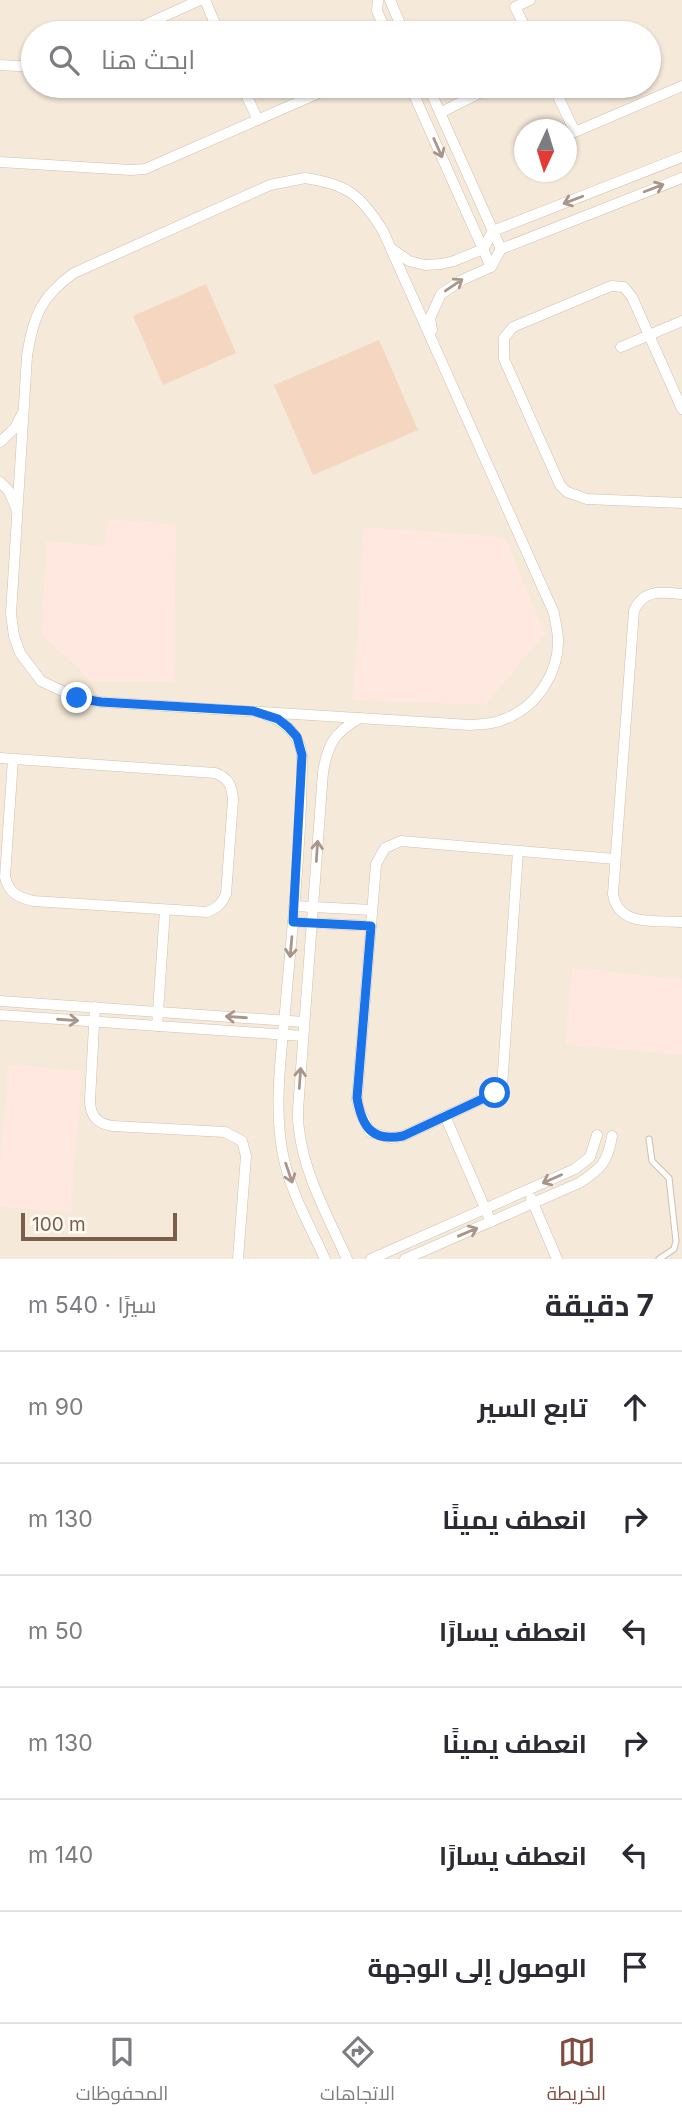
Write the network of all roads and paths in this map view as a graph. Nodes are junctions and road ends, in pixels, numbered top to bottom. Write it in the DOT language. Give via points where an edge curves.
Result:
graph roads {
  1 [pos="202,0"];
  2 [pos="378,0"];
  3 [pos="390,0"];
  4 [pos="530,0"];
  5 [pos="154,21"];
  6 [pos="213,21"];
  7 [pos="382,21"];
  8 [pos="399,21"];
  9 [pos="522,21"];
  10 [pos="0,65"];
  11 [pos="21,66"];
  12 [pos="682,86"];
  13 [pos="661,95"];
  14 [pos="248,98"];
  15 [pos="308,98"];
  16 [pos="415,98"];
  17 [pos="433,98"];
  18 [pos="469,98"];
  19 [pos="559,98"];
  20 [pos="654,98"];
  21 [pos="440,113"];
  22 [pos="258,120"];
  23 [pos="682,157"];
  24 [pos="0,162"];
  25 [pos="682,178"];
  26 [pos="493,231"];
  27 [pos="391,249"];
  28 [pos="483,249"];
  29 [pos="501,249"];
  30 [pos="491,267"];
  31 [pos="682,321"];
  32 [pos="649,335"];
  33 [pos="435,344"];
  34 [pos="621,347"];
  35 [pos="682,409"];
  36 [pos="24,411"];
  37 [pos="0,442"];
  38 [pos="0,482"];
  39 [pos="682,503"];
  40 [pos="18,511"];
  41 [pos="682,594"];
  42 [pos="253,711"];
  43 [pos="360,718"];
  44 [pos="0,758"];
  45 [pos="13,759"];
  46 [pos="518,851"];
  47 [pos="615,859"];
  48 [pos="294,906"];
  49 [pos="313,907"];
  50 [pos="165,909"];
  51 [pos="372,910"];
  52 [pos="293,922"];
  53 [pos="682,922"];
  54 [pos="312,923"];
  55 [pos="371,926"];
  56 [pos="0,1001"];
  57 [pos="95,1007"];
  58 [pos="158,1012"];
  59 [pos="0,1015"];
  60 [pos="284,1021"];
  61 [pos="94,1022"];
  62 [pos="304,1022"];
  63 [pos="157,1026"];
  64 [pos="283,1035"];
  65 [pos="303,1036"];
  66 [pos="445,1116"];
  67 [pos="597,1135"];
  68 [pos="612,1136"];
  69 [pos="649,1139"];
  70 [pos="527,1190"];
  71 [pos="533,1204"];
  72 [pos="485,1209"];
  73 [pos="491,1222"];
  74 [pos="409,1242"];
  75 [pos="412,1258"];
  76 [pos="238,1259"];
  77 [pos="325,1259"];
  78 [pos="347,1259"];
  79 [pos="371,1259"];
  80 [pos="557,1259"];
  81 [pos="659,1259"];
  1 -- 5 [label="street"];
  1 -- 6 [label="street"];
  2 -- 7 [label="street"];
  3 -- 8 [label="street"];
  4 -- 9 [label="street" via="515,7"];
  10 -- 11 [label="street"];
  12 -- 13 [label="street"];
  14 -- 22 [label="street"];
  15 -- 22 [label="street"];
  16 -- 28 [label="street, one-way"];
  17 -- 21 [label="street"];
  18 -- 21 [label="street"];
  19 -- 20 [label="street" via="575,132"];
  21 -- 26 [label="street"];
  22 -- 24 [label="street" via="145,169"];
  23 -- 26 [label="street, one-way"];
  29 -- 25 [label="street, one-way"];
  26 -- 28 [label="street"];
  26 -- 29 [label="street"];
  27 -- 28 [label="street" via="425,265 454,261"];
  27 -- 33 [label="street"];
  27 -- 36 [label="street" via="362,201 339,185 305,178 270,185 58,284 41,306 31,333"];
  28 -- 30 [label="street"];
  29 -- 30 [label="street"];
  33 -- 30 [label="street, one-way" via="430,318 441,294"];
  31 -- 32 [label="street"];
  32 -- 34 [label="street"];
  32 -- 35 [label="street"];
  32 -- 39 [label="street" via="632,297 617,286 513,327 506,333 504,359 567,492 587,499"];
  33 -- 43 [label="street" via="554,613 555,661 540,694 518,713 494,723"];
  36 -- 37 [label="street"];
  36 -- 40 [label="street"];
  38 -- 40 [label="street"];
  40 -- 42 [label="street" via="11,614 20,653 41,681 77,698 101,702"];
  41 -- 47 [label="street" via="650,594 634,611"];
  42 -- 43 [label="street"];
  42 -- 48 [label="street" via="278,719 301,746"];
  49 -- 43 [label="street, one-way" via="326,754 344,727"];
  44 -- 45 [label="street"];
  45 -- 50 [label="street" via="8,889 33,901"];
  45 -- 50 [label="street" via="223,776 233,789 223,901 207,912"];
  46 -- 47 [label="street"];
  46 -- 51 [label="street" via="392,843 376,864"];
  46 -- 66 [label="street" via="502,1087"];
  47 -- 53 [label="street" via="612,894 620,913"];
  48 -- 49 [label="street"];
  48 -- 52 [label="street"];
  49 -- 51 [label="street"];
  49 -- 54 [label="street"];
  50 -- 58 [label="street"];
  51 -- 55 [label="street"];
  52 -- 54 [label="street"];
  52 -- 60 [label="street, one-way"];
  54 -- 55 [label="street"];
  54 -- 62 [label="street"];
  55 -- 66 [label="street" via="359,1109 370,1132 391,1138"];
  56 -- 57 [label="street"];
  57 -- 58 [label="street"];
  57 -- 61 [label="street"];
  60 -- 58 [label="street, one-way"];
  58 -- 63 [label="street"];
  59 -- 61 [label="street, one-way"];
  60 -- 62 [label="street"];
  60 -- 64 [label="street"];
  61 -- 63 [label="street"];
  61 -- 76 [label="street" via="90,1112 103,1125 225,1132 242,1141 246,1156"];
  62 -- 65 [label="street"];
  63 -- 64 [label="street"];
  64 -- 65 [label="street"];
  64 -- 77 [label="street, one-way" via="279,1097 283,1156"];
  78 -- 65 [label="street, one-way" via="316,1189 298,1128"];
  66 -- 72 [label="street"];
  67 -- 70 [label="street, one-way" via="586,1161"];
  68 -- 71 [label="street" via="609,1156 593,1174"];
  69 -- 81 [label="lane" via="652,1161 669,1178 676,1241 674,1249"];
  70 -- 71 [label="street"];
  70 -- 72 [label="street"];
  71 -- 73 [label="street"];
  71 -- 80 [label="street"];
  72 -- 73 [label="street"];
  72 -- 74 [label="street"];
  75 -- 73 [label="street, one-way"];
  74 -- 75 [label="street"];
  74 -- 79 [label="street"];
}
